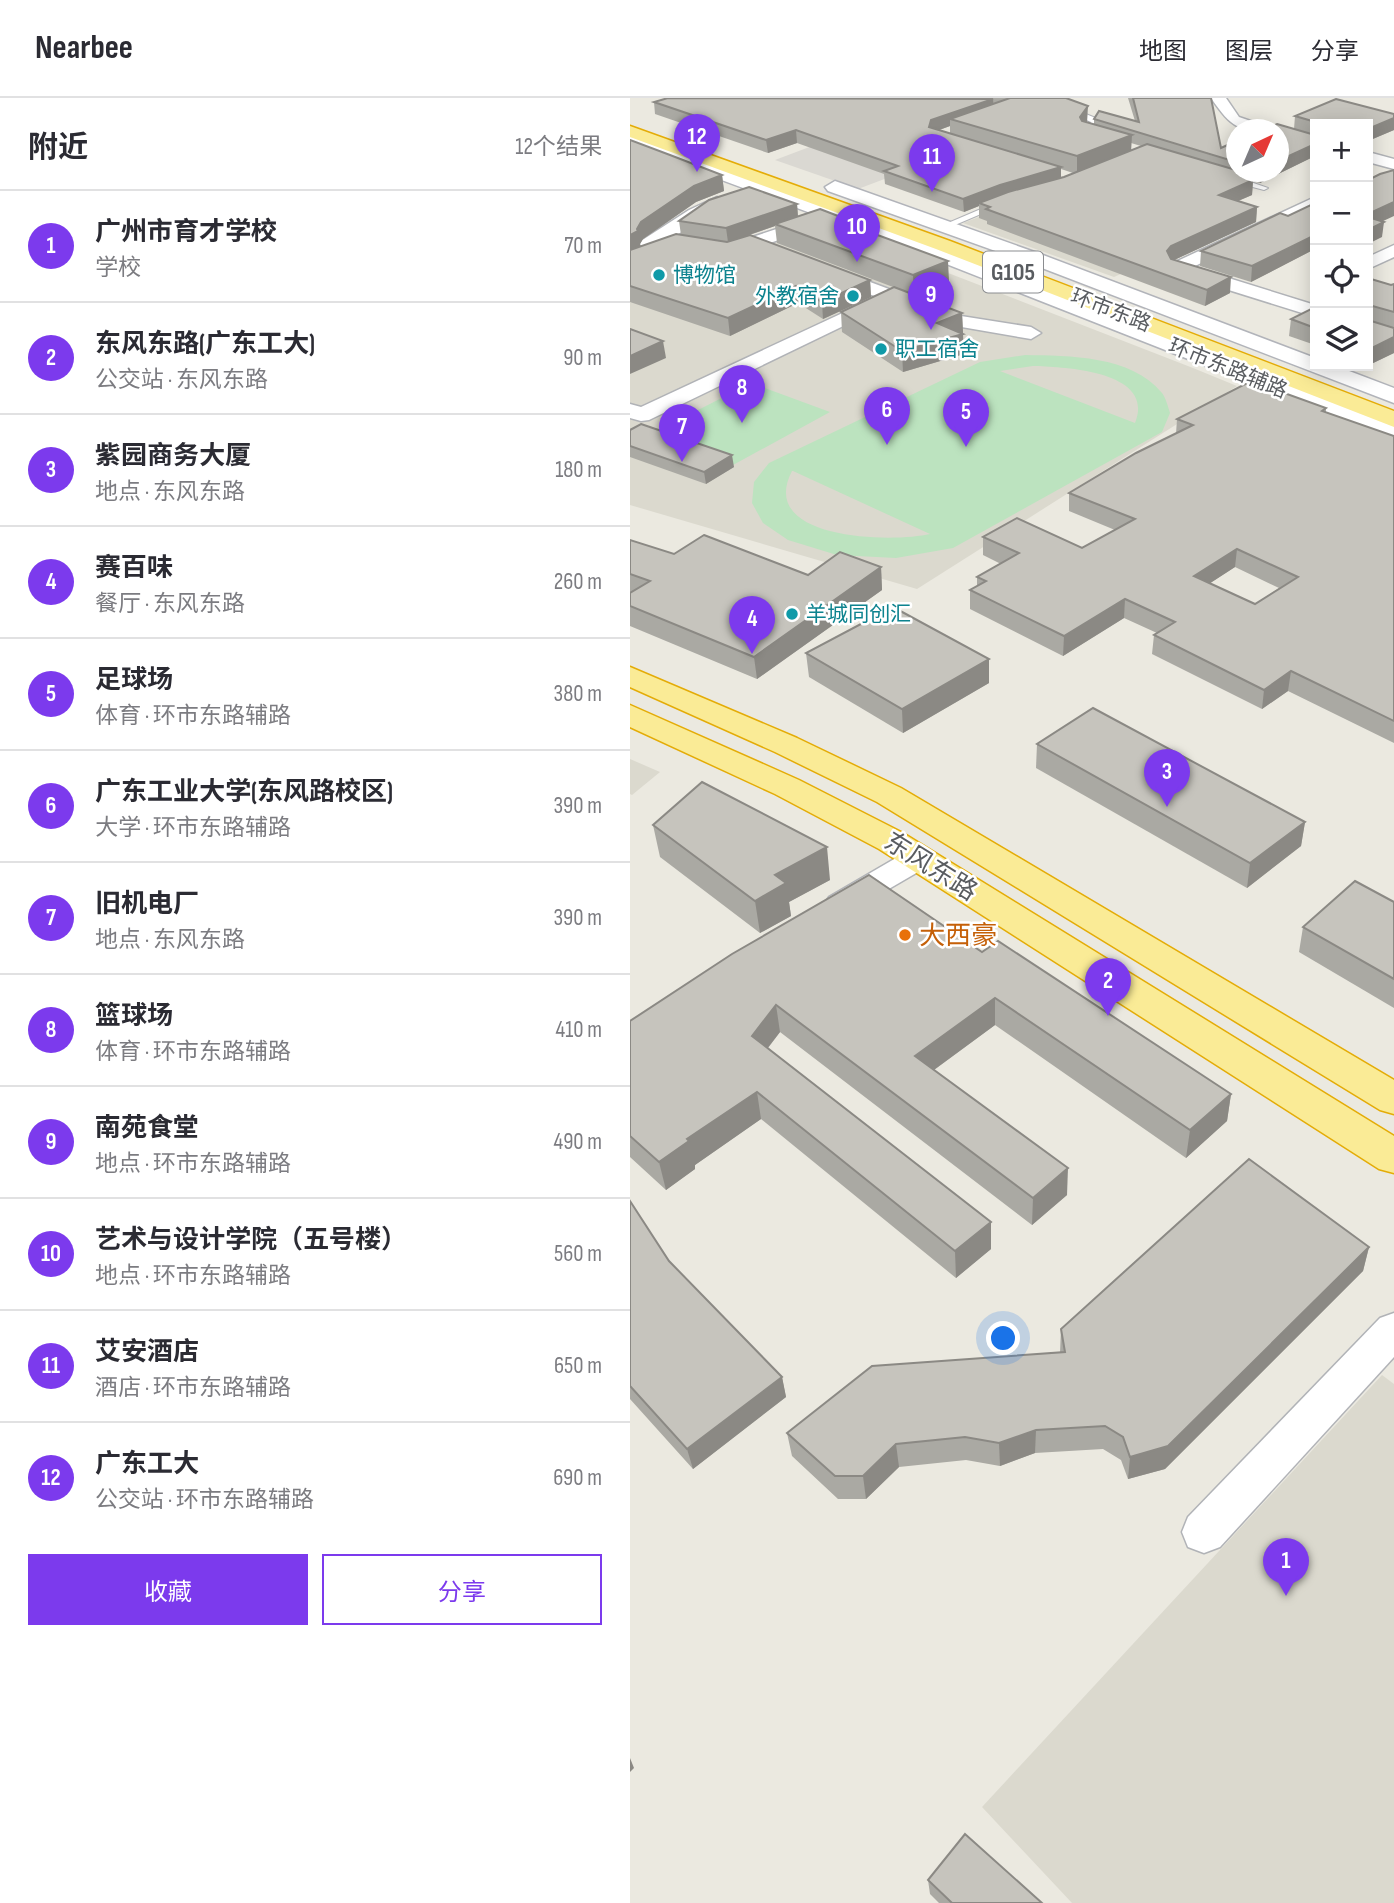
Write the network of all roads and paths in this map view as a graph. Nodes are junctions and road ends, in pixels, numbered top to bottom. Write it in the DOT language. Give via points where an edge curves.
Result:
graph roads {
  1 [pos="1042,98"];
  2 [pos="1218,98"];
  3 [pos="1032,103"];
  4 [pos="630,115"];
  5 [pos="1233,119"];
  6 [pos="630,124"];
  7 [pos="630,131"];
  8 [pos="1097,138"];
  9 [pos="630,140"];
  10 [pos="1373,158"];
  11 [pos="1394,164"];
  12 [pos="1242,182"];
  13 [pos="758,186"];
  14 [pos="1264,188"];
  15 [pos="1004,202"];
  16 [pos="1310,204"];
  17 [pos="834,215"];
  18 [pos="945,226"];
  19 [pos="752,243"];
  20 [pos="1394,250"];
  21 [pos="778,253"];
  22 [pos="630,255"];
  23 [pos="630,261"];
  24 [pos="1373,261"];
  25 [pos="817,268"];
  26 [pos="1310,295"];
  27 [pos="894,297"];
  28 [pos="1293,304"];
  29 [pos="1310,309"];
  30 [pos="1031,333"];
  31 [pos="1394,396"];
  32 [pos="1394,409"];
  33 [pos="630,410"];
  34 [pos="1394,420"];
  35 [pos="1394,432"];
  36 [pos="630,676"];
  37 [pos="630,715"];
  38 [pos="919,858"];
  39 [pos="811,921"];
  40 [pos="1394,1099"];
  41 [pos="1394,1157"];
  42 [pos="1394,1330"];
  43 [pos="1204,1532"];
  1 -- 3 [label="lane"];
  1 -- 8 [label="lane" via="1095,121 1085,134"];
  2 -- 5 [label="street"];
  4 -- 18 [label="main road, 环市东路辅路"];
  6 -- 32 [label="highway, 环市东路 / G105" via="953,239"];
  7 -- 34 [label="highway, 环市东路 / G105" via="943,245"];
  9 -- 13 [label="main road, 环市东路辅路"];
  10 -- 11 [label="street"];
  12 -- 14 [label="lane"];
  13 -- 17 [label="main road, 环市东路辅路"];
  13 -- 22 [label="street" via="704,208"];
  15 -- 18 [label="lane"];
  16 -- 28 [label="street" via="1177,268"];
  17 -- 19 [label="street"];
  17 -- 35 [label="main road, 环市东路辅路"];
  18 -- 31 [label="main road, 环市东路辅路"];
  19 -- 21 [label="street"];
  19 -- 23 [label="street" via="729,251 676,242"];
  20 -- 24 [label="street"];
  25 -- 27 [label="street"];
  26 -- 28 [label="street"];
  27 -- 30 [label="street" via="957,321"];
  27 -- 33 [label="street" via="641,415"];
  28 -- 29 [label="street"];
  36 -- 40 [label="highway, 东风东路" via="889,795"];
  37 -- 38 [label="highway, 东风东路" via="797,792"];
  38 -- 39 [label="street"];
  38 -- 41 [label="highway, 东风东路"];
  42 -- 43 [label="street"];
}
